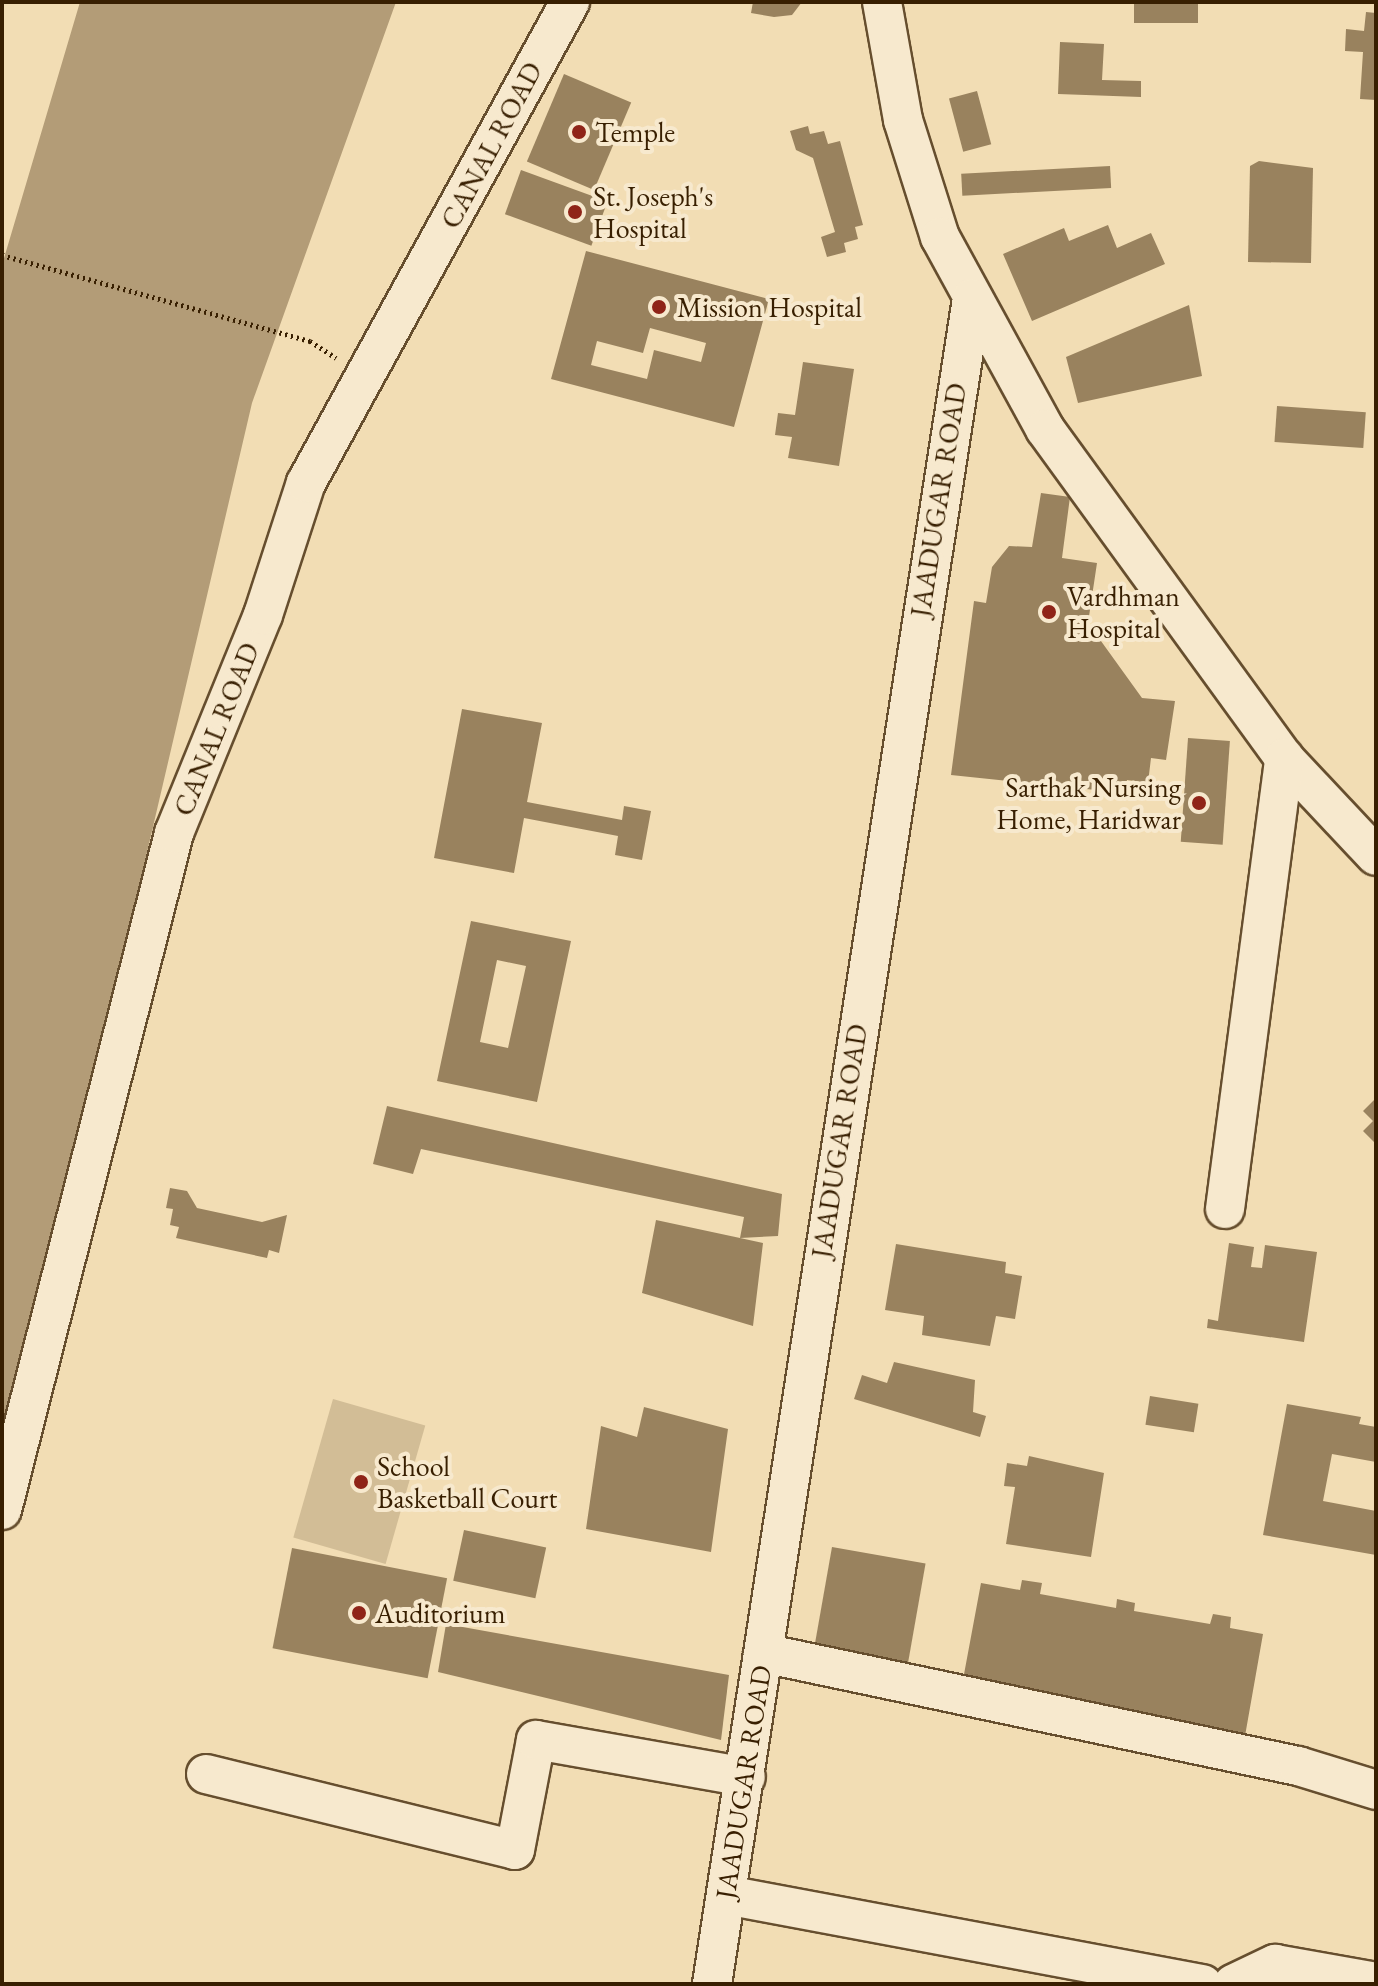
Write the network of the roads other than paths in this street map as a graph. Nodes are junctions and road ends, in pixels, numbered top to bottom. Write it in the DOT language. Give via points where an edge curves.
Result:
graph roads {
  1 [pos="570,2"];
  2 [pos="882,2"];
  3 [pos="972,298"];
  4 [pos="1284,758"];
  5 [pos="1376,856"];
  6 [pos="1225,1209"];
  7 [pos="2,1510"];
  8 [pos="763,1653"];
  9 [pos="206,1774"];
  10 [pos="746,1777"];
  11 [pos="1376,1790"];
  12 [pos="726,1895"];
  13 [pos="1376,1982"];
  14 [pos="712,1984"];
  15 [pos="1203,1984"];
  16 [pos="1233,1984"];
  1 -- 7 [label="street, CANAL ROAD" via="306,483 263,615 174,833"];
  2 -- 3 [label="street" via="903,120 940,237"];
  3 -- 4 [label="street" via="1045,429"];
  3 -- 8 [label="street, JAADUGAR ROAD"];
  4 -- 5 [label="street"];
  4 -- 6 [label="street"];
  8 -- 10 [label="street, JAADUGAR ROAD"];
  8 -- 11 [label="street" via="1298,1766"];
  9 -- 10 [label="street" via="515,1850 536,1740"];
  10 -- 12 [label="street, JAADUGAR ROAD"];
  12 -- 14 [label="street, JAADUGAR ROAD"];
  12 -- 15 [label="street"];
  13 -- 16 [label="street" via="1275,1964"];
}
